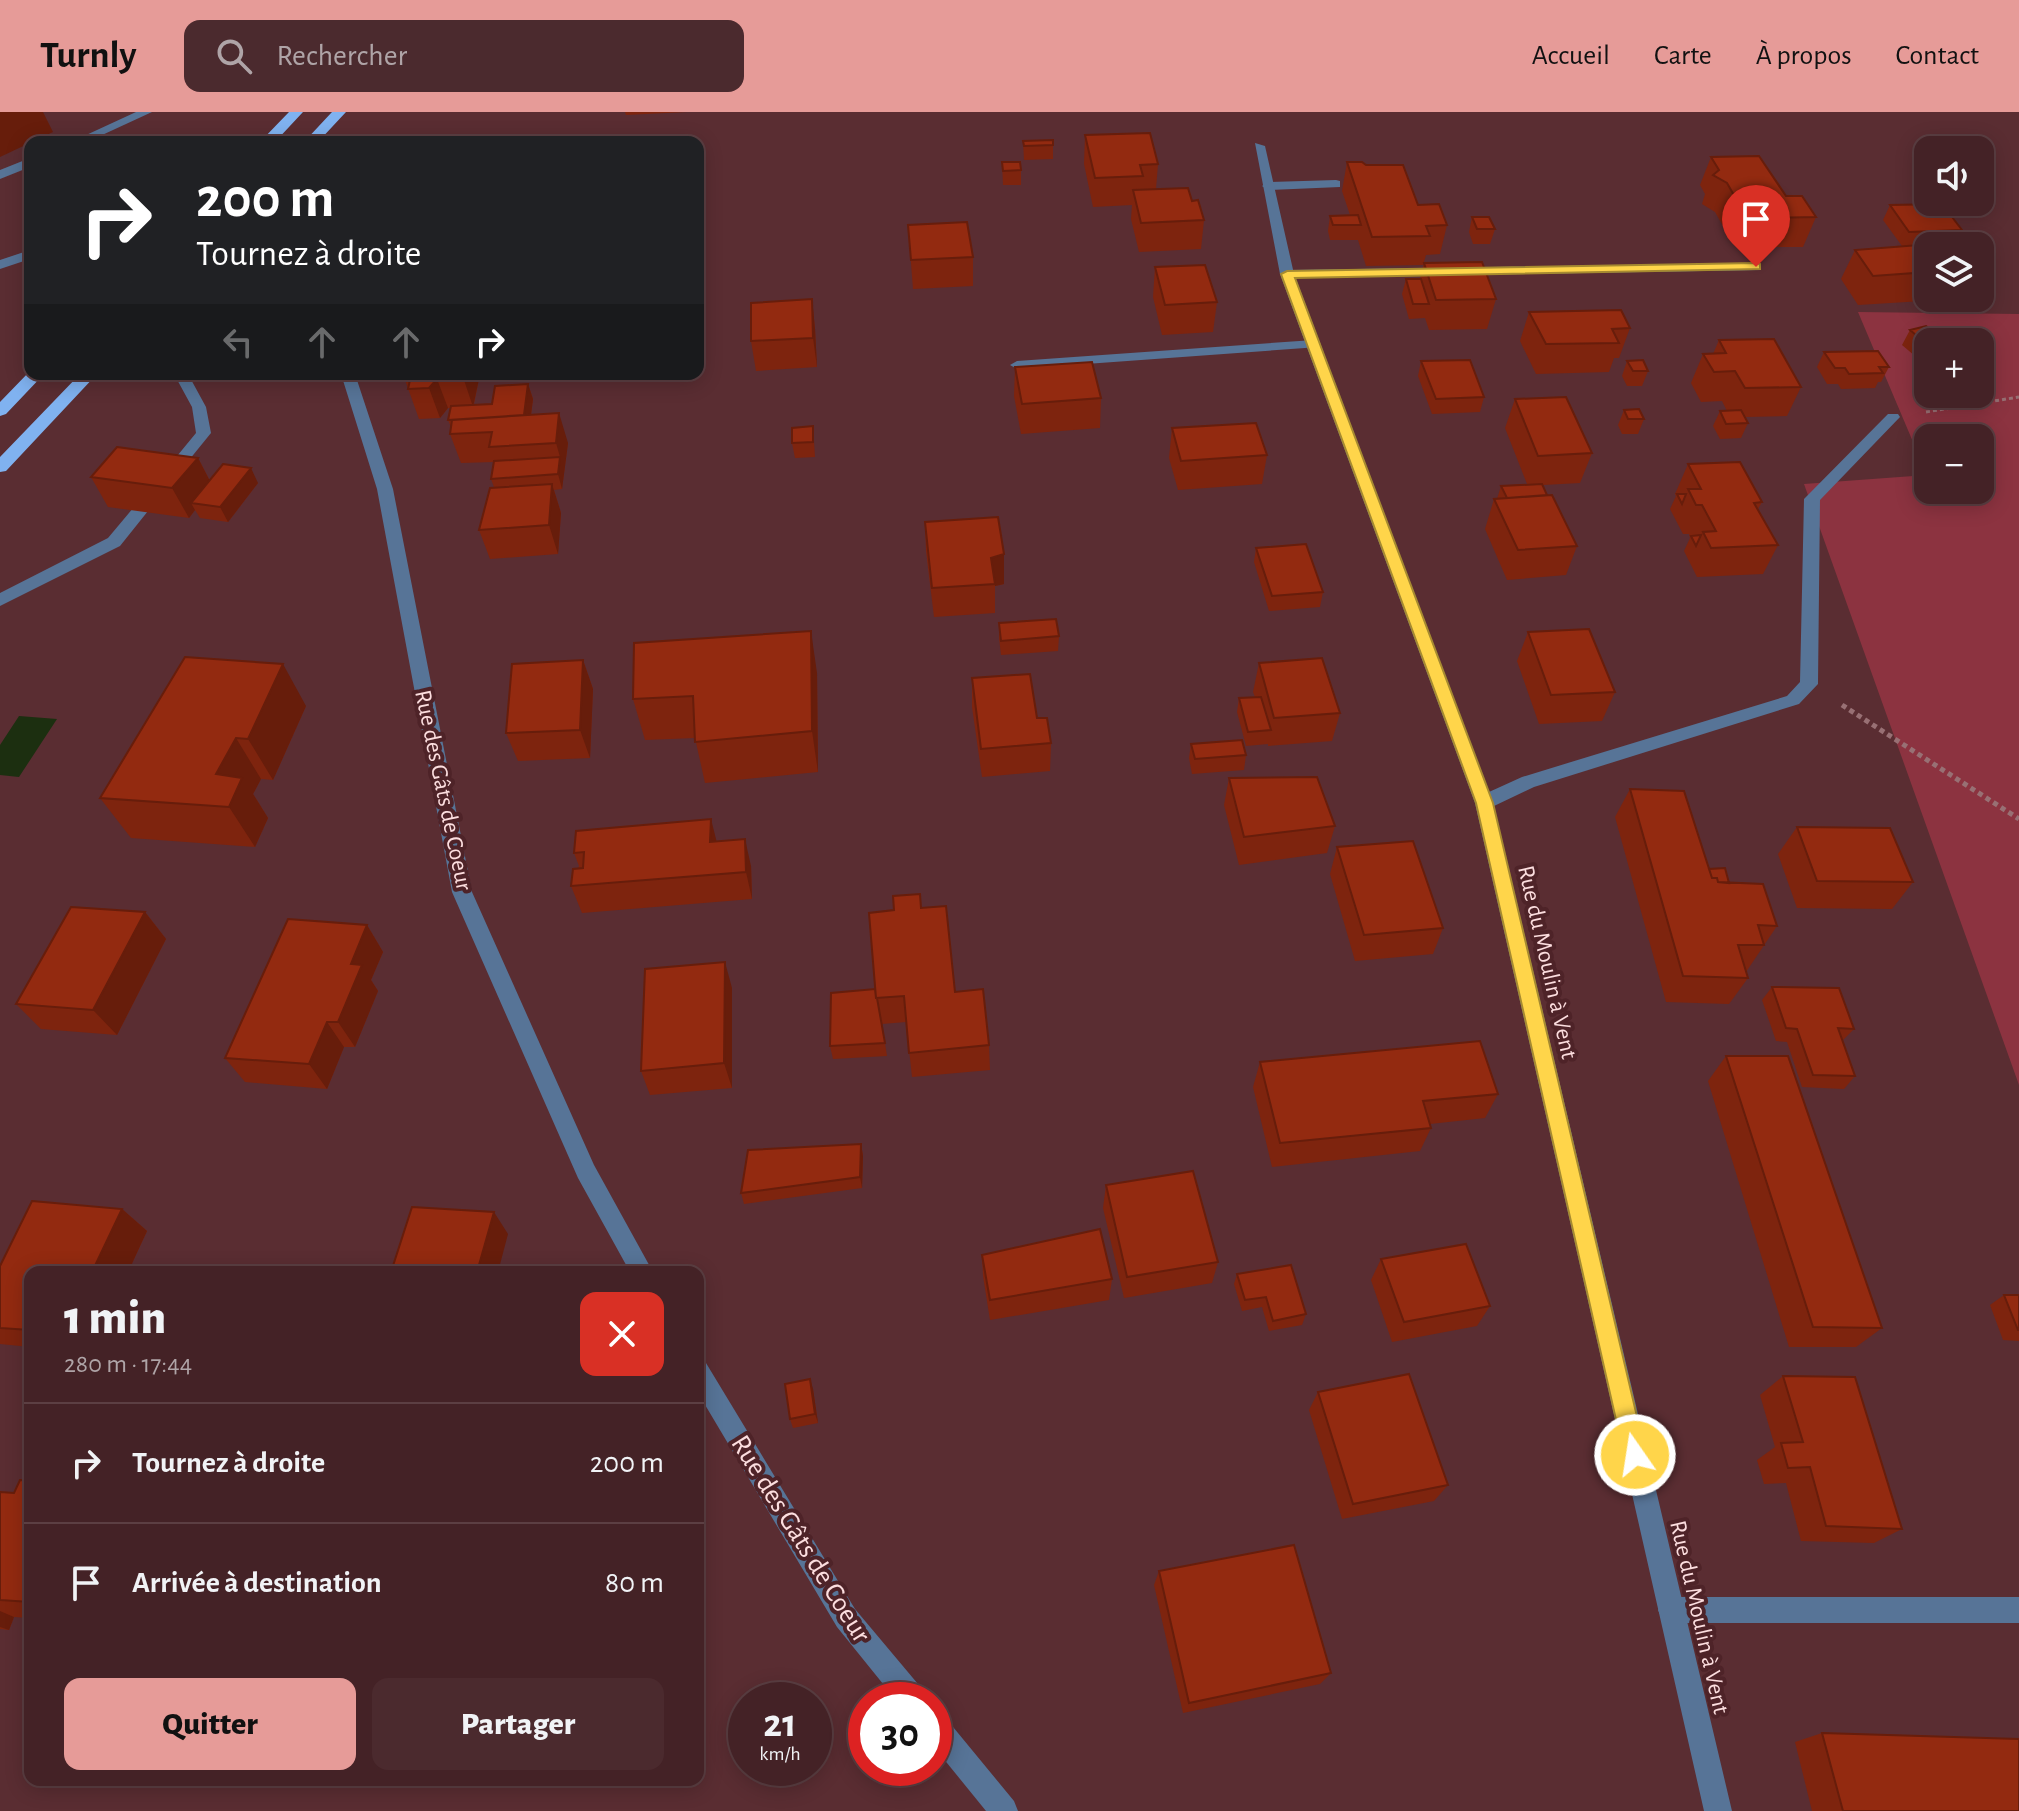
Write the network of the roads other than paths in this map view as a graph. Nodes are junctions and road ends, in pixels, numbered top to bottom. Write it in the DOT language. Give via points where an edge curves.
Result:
graph roads {
  1 [pos="146,112"];
  2 [pos="296,112"];
  3 [pos="339,112"];
  4 [pos="91,136"];
  5 [pos="273,136"];
  6 [pos="317,136"];
  7 [pos="1259,146"];
  8 [pos="24,165"];
  9 [pos="0,175"];
  10 [pos="1336,184"];
  11 [pos="1268,186"];
  12 [pos="24,256"];
  13 [pos="0,265"];
  14 [pos="1756,267"];
  15 [pos="1287,274"];
  16 [pos="1314,344"];
  17 [pos="1017,365"];
  18 [pos="30,380"];
  19 [pos="83,380"];
  20 [pos="184,380"];
  21 [pos="350,380"];
  22 [pos="0,411"];
  23 [pos="1893,417"];
  24 [pos="0,467"];
  25 [pos="165,481"];
  26 [pos="140,511"];
  27 [pos="0,600"];
  28 [pos="1484,803"];
  29 [pos="639,1266"];
  30 [pos="704,1381"];
  31 [pos="1671,1610"];
  32 [pos="2019,1610"];
  33 [pos="898,1682"];
  34 [pos="952,1748"];
  35 [pos="1004,1811"];
  36 [pos="1718,1811"];
  1 -- 4 [label="street"];
  2 -- 5 [label="highway"];
  3 -- 6 [label="highway"];
  7 -- 11 [label="street, Rue du Moulin à Vent"];
  8 -- 9 [label="street"];
  10 -- 11 [label="street"];
  11 -- 15 [label="street, Rue du Moulin à Vent"];
  12 -- 13 [label="street"];
  14 -- 15 [label="street"];
  15 -- 16 [label="street, Rue du Moulin à Vent"];
  16 -- 17 [label="street"];
  16 -- 28 [label="street, Rue du Moulin à Vent"];
  18 -- 22 [label="highway"];
  19 -- 24 [label="highway"];
  20 -- 25 [label="street" via="199,407 204,433"];
  21 -- 29 [label="street, Rue des Gâts de Coeur" via="385,489 462,892 586,1171"];
  23 -- 28 [label="street" via="1812,499 1809,684 1793,700 1528,782"];
  26 -- 27 [label="street" via="114,542"];
  28 -- 31 [label="street, Rue du Moulin à Vent"];
  30 -- 33 [label="street, Rue des Gâts de Coeur" via="846,1618"];
  31 -- 32 [label="street"];
  31 -- 36 [label="street, Rue du Moulin à Vent"];
  34 -- 35 [label="street"];
}
